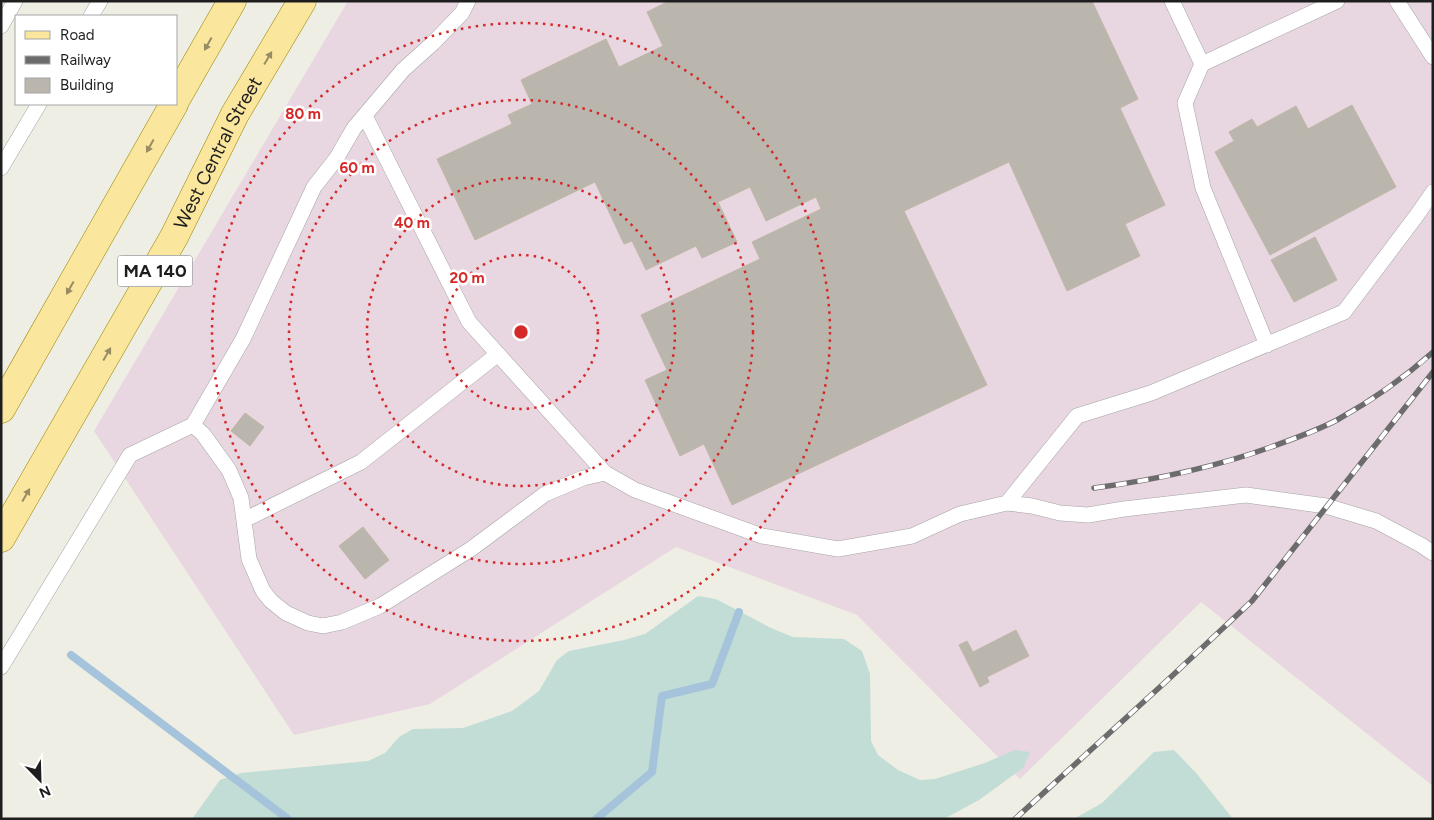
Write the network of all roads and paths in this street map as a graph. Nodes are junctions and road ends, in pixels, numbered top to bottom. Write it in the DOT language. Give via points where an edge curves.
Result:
graph roads {
  1 [pos="15,1"];
  2 [pos="100,1"];
  3 [pos="232,1"];
  4 [pos="302,1"];
  5 [pos="468,1"];
  6 [pos="1172,1"];
  7 [pos="1337,1"];
  8 [pos="1397,1"];
  9 [pos="92,15"];
  10 [pos="1,26"];
  11 [pos="1433,56"];
  12 [pos="1202,64"];
  13 [pos="178,96"];
  14 [pos="38,105"];
  15 [pos="173,105"];
  16 [pos="365,116"];
  17 [pos="1,168"];
  18 [pos="1433,192"];
  19 [pos="1267,345"];
  20 [pos="498,354"];
  21 [pos="1,409"];
  22 [pos="192,425"];
  23 [pos="605,473"];
  24 [pos="1007,503"];
  25 [pos="244,520"];
  26 [pos="1,538"];
  27 [pos="1433,553"];
  28 [pos="1,667"];
  1 -- 10 [label="lane"];
  2 -- 9 [label="lane"];
  3 -- 13 [label="main road, one-way"];
  26 -- 4 [label="main road, West Central Street / MA 140, one-way" via="174,237 235,114"];
  5 -- 16 [label="lane" via="462,13 403,70"];
  6 -- 12 [label="lane"];
  7 -- 12 [label="lane"];
  8 -- 11 [label="lane"];
  12 -- 19 [label="lane" via="1185,103 1203,188"];
  14 -- 17 [label="lane"];
  15 -- 21 [label="main road, MA 140, one-way"];
  16 -- 20 [label="lane" via="469,322"];
  16 -- 22 [label="lane" via="314,187 242,338"];
  18 -- 19 [label="lane" via="1344,312"];
  19 -- 24 [label="lane" via="1150,393 1077,416"];
  20 -- 23 [label="lane"];
  20 -- 25 [label="lane" via="361,462"];
  22 -- 25 [label="lane" via="203,434 229,470 241,498"];
  22 -- 28 [label="lane" via="130,455"];
  23 -- 24 [label="lane" via="635,490 762,536 838,549 912,536 960,514"];
  23 -- 25 [label="lane" via="583,478 545,494 471,549 380,606 342,622 323,626 286,613 263,591 250,559"];
  24 -- 27 [label="lane" via="1088,515 1246,495 1326,506 1376,521"];
}
